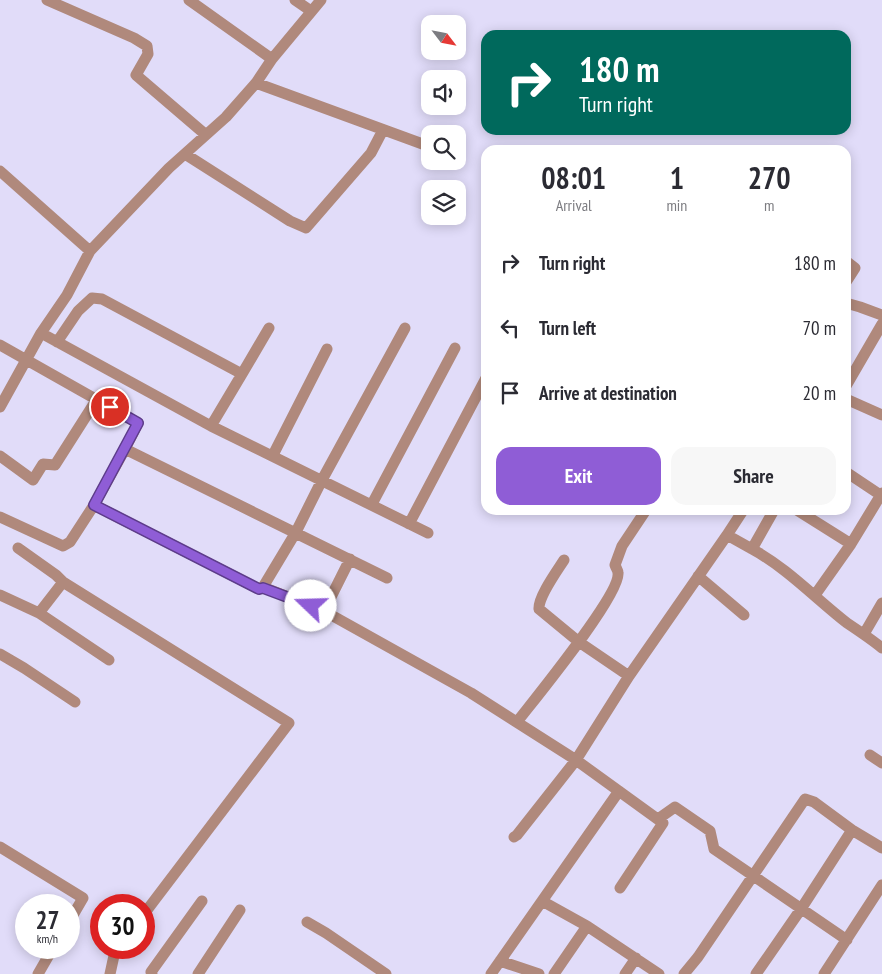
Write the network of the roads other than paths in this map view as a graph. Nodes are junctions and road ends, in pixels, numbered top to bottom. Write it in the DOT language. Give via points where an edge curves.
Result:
graph roads {
  1 [pos="47,0"];
  2 [pos="189,0"];
  3 [pos="295,0"];
  4 [pos="321,0"];
  5 [pos="311,11"];
  6 [pos="272,59"];
  7 [pos="256,83"];
  8 [pos="383,130"];
  9 [pos="206,135"];
  10 [pos="421,144"];
  11 [pos="185,154"];
  12 [pos="0,171"];
  13 [pos="90,251"];
  14 [pos="67,295"];
  15 [pos="87,303"];
  16 [pos="851,305"];
  17 [pos="882,316"];
  18 [pos="882,324"];
  19 [pos="269,328"];
  20 [pos="405,328"];
  21 [pos="41,333"];
  22 [pos="57,342"];
  23 [pos="0,345"];
  24 [pos="455,348"];
  25 [pos="327,349"];
  26 [pos="26,359"];
  27 [pos="242,374"];
  28 [pos="851,377"];
  29 [pos="481,387"];
  30 [pos="97,400"];
  31 [pos="851,401"];
  32 [pos="0,407"];
  33 [pos="882,414"];
  34 [pos="211,426"];
  35 [pos="125,449"];
  36 [pos="0,456"];
  37 [pos="272,456"];
  38 [pos="851,475"];
  39 [pos="322,480"];
  40 [pos="882,495"];
  41 [pos="372,504"];
  42 [pos="94,505"];
  43 [pos="643,515"];
  44 [pos="740,515"];
  45 [pos="771,515"];
  46 [pos="805,515"];
  47 [pos="0,517"];
  48 [pos="409,524"];
  49 [pos="296,532"];
  50 [pos="428,533"];
  51 [pos="727,535"];
  52 [pos="851,544"];
  53 [pos="18,548"];
  54 [pos="752,549"];
  55 [pos="350,559"];
  56 [pos="564,560"];
  57 [pos="698,576"];
  58 [pos="388,578"];
  59 [pos="63,582"];
  60 [pos="263,588"];
  61 [pos="0,595"];
  62 [pos="816,595"];
  63 [pos="882,604"];
  64 [pos="324,611"];
  65 [pos="39,613"];
  66 [pos="744,615"];
  67 [pos="864,634"];
  68 [pos="579,642"];
  69 [pos="882,648"];
  70 [pos="0,654"];
  71 [pos="108,660"];
  72 [pos="630,676"];
  73 [pos="75,702"];
  74 [pos="517,722"];
  75 [pos="870,755"];
  76 [pos="576,760"];
  77 [pos="882,763"];
  78 [pos="619,791"];
  79 [pos="658,819"];
  80 [pos="852,830"];
  81 [pos="514,837"];
  82 [pos="0,846"];
  83 [pos="882,848"];
  84 [pos="754,876"];
  85 [pos="882,885"];
  86 [pos="620,888"];
  87 [pos="77,894"];
  88 [pos="155,900"];
  89 [pos="202,901"];
  90 [pos="542,901"];
  91 [pos="801,909"];
  92 [pos="240,910"];
  93 [pos="307,922"];
  94 [pos="587,926"];
  95 [pos="847,940"];
  96 [pos="636,958"];
  97 [pos="47,959"];
  98 [pos="113,959"];
  99 [pos="500,961"];
  100 [pos="38,974"];
  101 [pos="110,974"];
  102 [pos="152,974"];
  103 [pos="198,974"];
  104 [pos="386,974"];
  105 [pos="491,974"];
  106 [pos="539,974"];
  107 [pos="554,974"];
  108 [pos="625,974"];
  109 [pos="659,974"];
  110 [pos="684,974"];
  111 [pos="756,974"];
  112 [pos="824,974"];
  1 -- 9 [label="street" via="146,46 148,54 136,75"];
  2 -- 6 [label="street"];
  3 -- 5 [label="street"];
  4 -- 5 [label="street"];
  5 -- 6 [label="street"];
  6 -- 7 [label="street"];
  7 -- 8 [label="street"];
  7 -- 9 [label="street"];
  8 -- 10 [label="street"];
  8 -- 11 [label="street" via="371,153 306,228"];
  9 -- 11 [label="street"];
  11 -- 13 [label="street"];
  12 -- 13 [label="street"];
  13 -- 14 [label="street"];
  14 -- 15 [label="street"];
  14 -- 21 [label="street"];
  15 -- 22 [label="street"];
  15 -- 27 [label="street" via="92,298 102,299"];
  16 -- 17 [label="street"];
  18 -- 28 [label="street"];
  19 -- 27 [label="street"];
  20 -- 39 [label="street"];
  21 -- 22 [label="street"];
  21 -- 26 [label="street"];
  22 -- 34 [label="street"];
  23 -- 26 [label="street"];
  24 -- 41 [label="street"];
  25 -- 37 [label="street"];
  26 -- 30 [label="street"];
  26 -- 32 [label="street"];
  27 -- 34 [label="street"];
  29 -- 48 [label="street"];
  30 -- 35 [label="street" via="138,423"];
  30 -- 36 [label="street" via="55,465 43,464 33,480"];
  31 -- 33 [label="street"];
  34 -- 37 [label="street"];
  35 -- 42 [label="street"];
  35 -- 49 [label="street"];
  37 -- 39 [label="street"];
  38 -- 40 [label="street"];
  39 -- 41 [label="street"];
  39 -- 49 [label="street"];
  40 -- 52 [label="street"];
  41 -- 48 [label="street"];
  42 -- 47 [label="street" via="70,542 63,546"];
  42 -- 60 [label="street" via="259,589"];
  43 -- 68 [label="street" via="622,546 615,565 618,573 614,588"];
  44 -- 51 [label="street"];
  45 -- 54 [label="street"];
  46 -- 52 [label="street"];
  48 -- 50 [label="street"];
  49 -- 55 [label="street"];
  49 -- 60 [label="street"];
  51 -- 54 [label="street"];
  51 -- 57 [label="street"];
  52 -- 62 [label="street"];
  53 -- 59 [label="street"];
  54 -- 62 [label="street"];
  55 -- 58 [label="street"];
  55 -- 64 [label="street"];
  56 -- 68 [label="street" via="538,606"];
  57 -- 66 [label="street"];
  57 -- 72 [label="street"];
  59 -- 65 [label="street"];
  59 -- 88 [label="street" via="289,723"];
  60 -- 64 [label="street"];
  61 -- 65 [label="street"];
  62 -- 67 [label="street"];
  63 -- 67 [label="street"];
  64 -- 74 [label="street"];
  65 -- 71 [label="street"];
  67 -- 69 [label="street"];
  68 -- 72 [label="street"];
  68 -- 74 [label="street"];
  70 -- 73 [label="street"];
  72 -- 76 [label="street"];
  74 -- 76 [label="street"];
  75 -- 77 [label="street"];
  76 -- 78 [label="street"];
  76 -- 81 [label="street"];
  78 -- 79 [label="street"];
  78 -- 90 [label="street"];
  79 -- 84 [label="street" via="675,807 710,831 714,849"];
  79 -- 86 [label="street" via="663,823"];
  80 -- 83 [label="street"];
  80 -- 84 [label="street" via="806,799"];
  80 -- 91 [label="street"];
  82 -- 87 [label="street"];
  84 -- 91 [label="street"];
  84 -- 110 [label="street"];
  85 -- 95 [label="street"];
  89 -- 102 [label="street"];
  90 -- 94 [label="street"];
  90 -- 99 [label="street"];
  91 -- 95 [label="street"];
  91 -- 111 [label="street"];
  92 -- 103 [label="street"];
  93 -- 104 [label="street"];
  94 -- 96 [label="street"];
  94 -- 107 [label="street"];
  95 -- 112 [label="street"];
  96 -- 108 [label="street"];
  96 -- 109 [label="street"];
  97 -- 100 [label="street"];
  98 -- 101 [label="street"];
  99 -- 105 [label="street"];
  99 -- 106 [label="street"];
}
